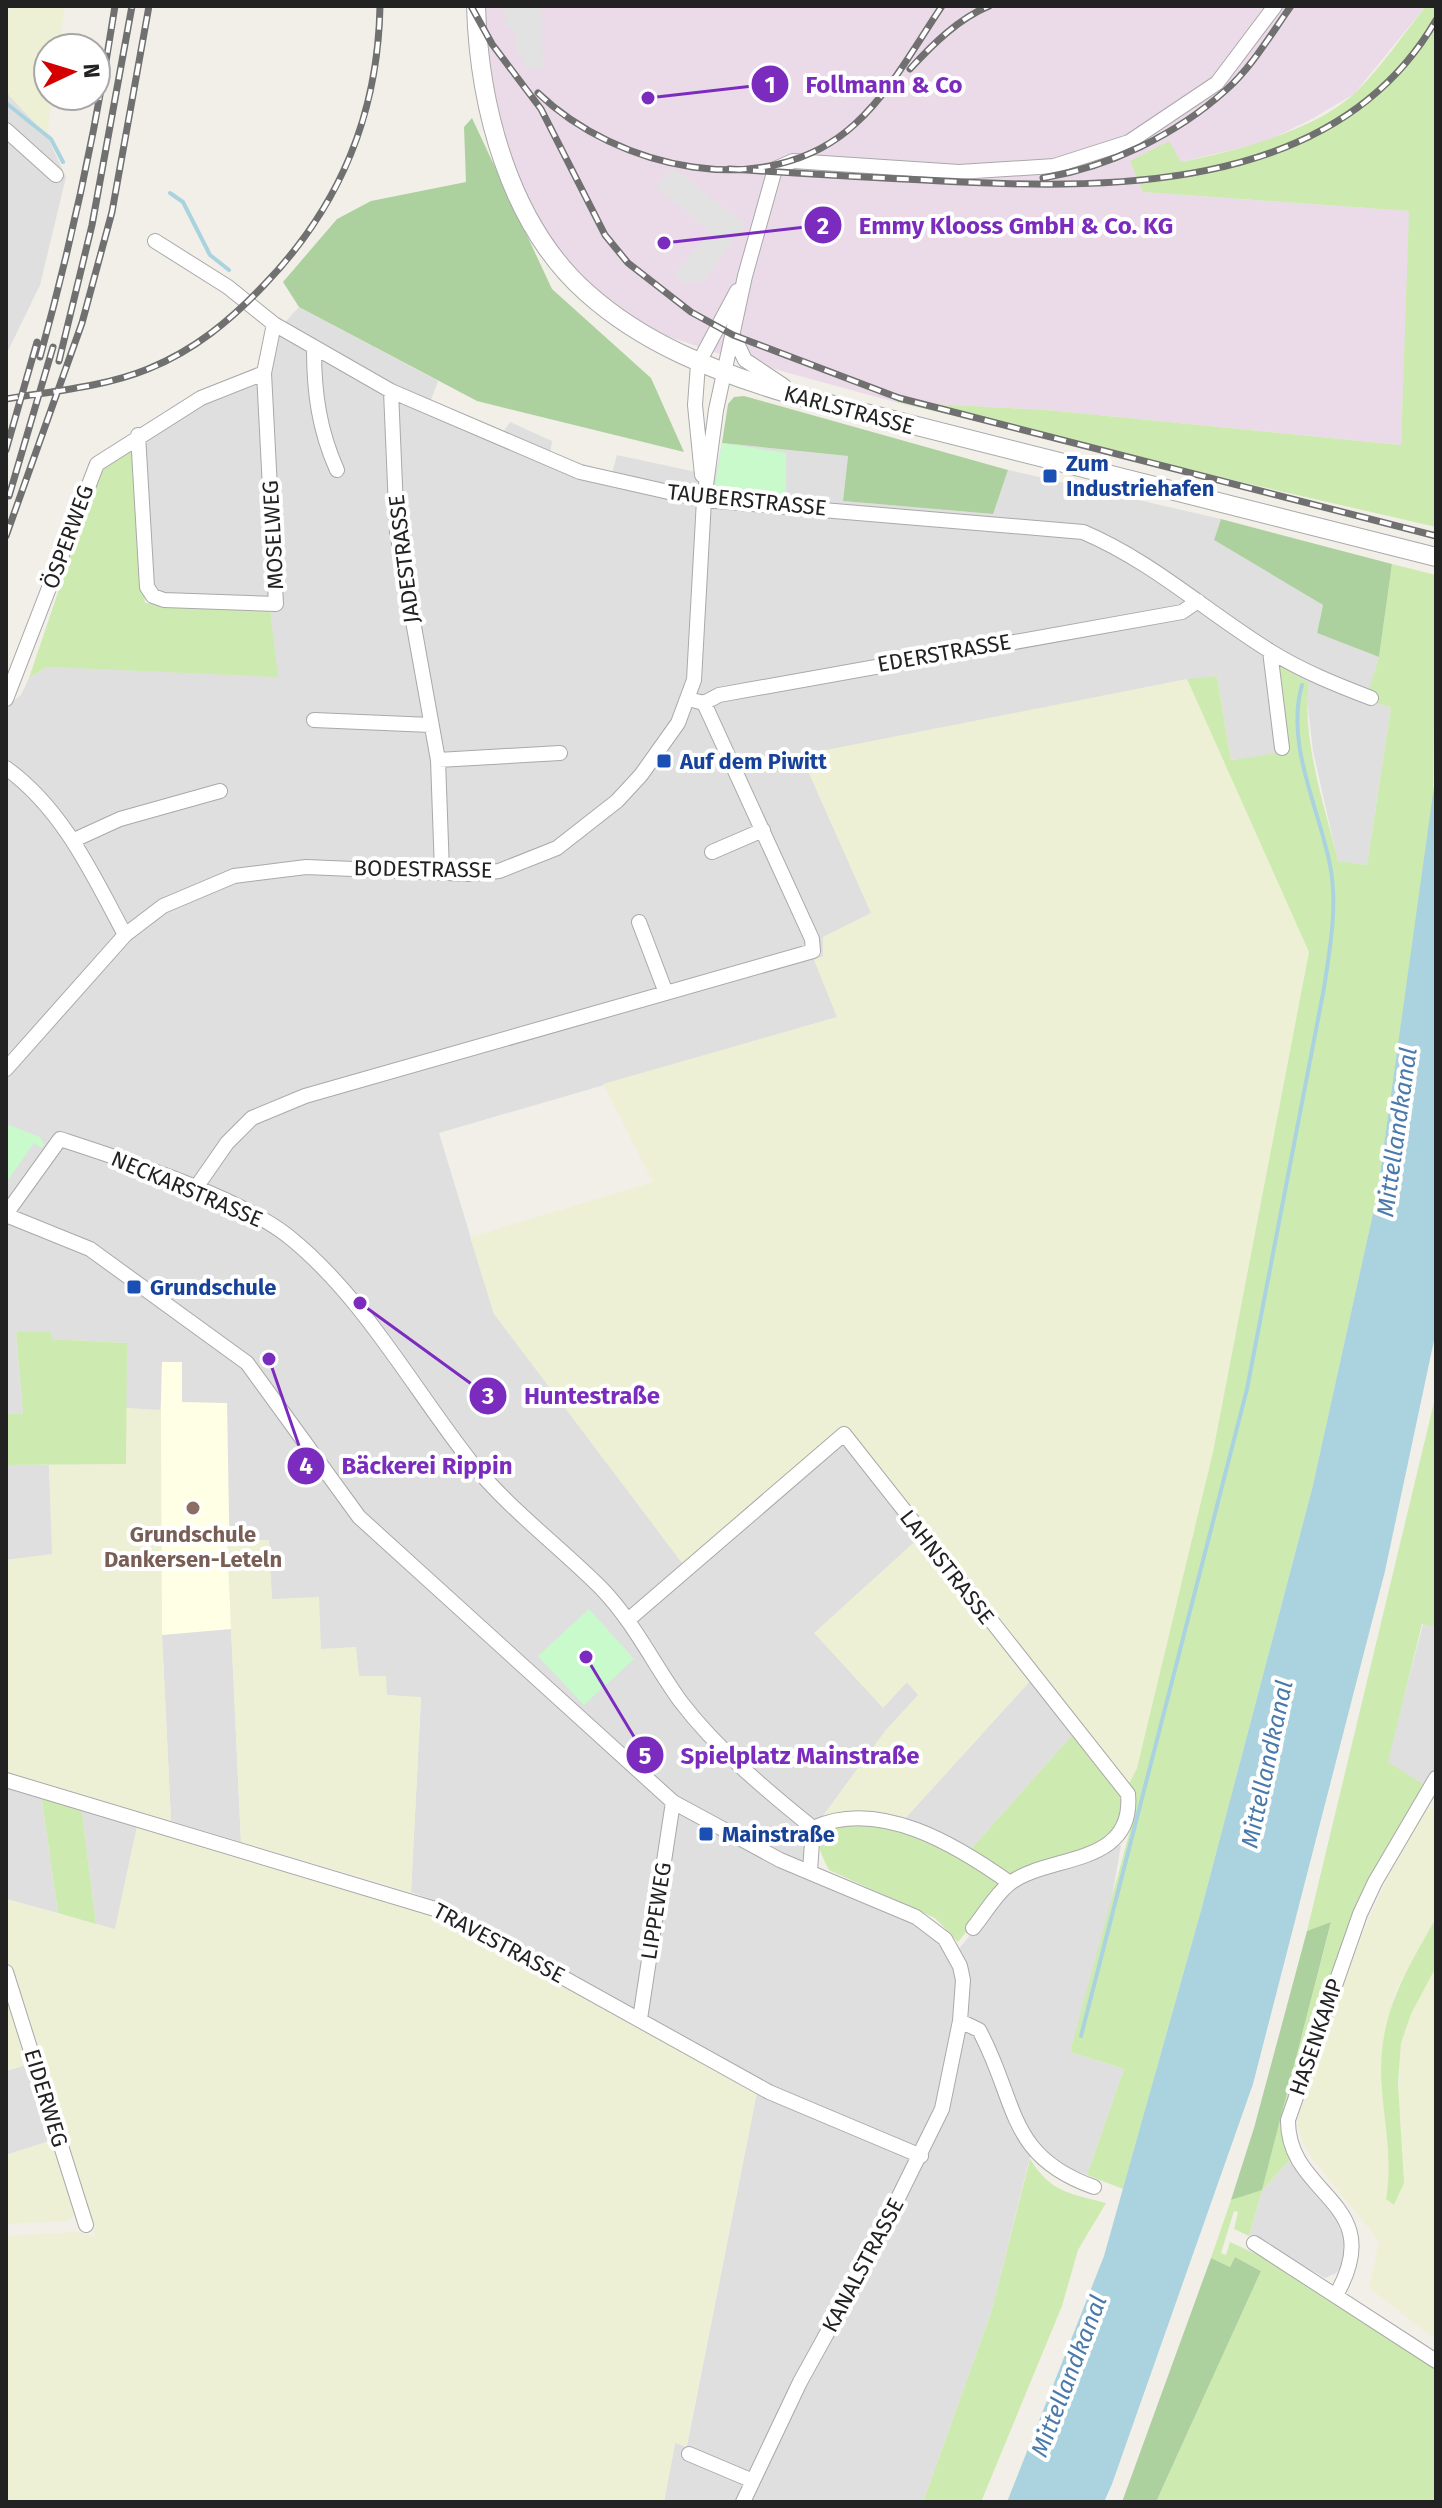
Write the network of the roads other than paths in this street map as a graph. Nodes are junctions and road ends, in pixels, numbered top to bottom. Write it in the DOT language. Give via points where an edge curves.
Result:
graph roads {
  1 [pos="476,6"];
  2 [pos="1275,6"];
  3 [pos="6,130"];
  4 [pos="56,175"];
  5 [pos="155,241"];
  6 [pos="745,276"];
  7 [pos="274,324"];
  8 [pos="733,335"];
  9 [pos="314,349"];
  10 [pos="698,364"];
  11 [pos="264,373"];
  12 [pos="725,374"];
  13 [pos="391,391"];
  14 [pos="813,401"];
  15 [pos="138,435"];
  16 [pos="337,470"];
  17 [pos="704,500"];
  18 [pos="1436,557"];
  19 [pos="1198,601"];
  20 [pos="1270,651"];
  21 [pos="1371,698"];
  22 [pos="6,699"];
  23 [pos="697,702"];
  24 [pos="314,720"];
  25 [pos="431,725"];
  26 [pos="1282,748"];
  27 [pos="560,753"];
  28 [pos="438,760"];
  29 [pos="6,768"];
  30 [pos="220,791"];
  31 [pos="763,830"];
  32 [pos="74,840"];
  33 [pos="712,852"];
  34 [pos="442,871"];
  35 [pos="639,922"];
  36 [pos="125,935"];
  37 [pos="666,993"];
  38 [pos="6,1069"];
  39 [pos="195,1189"];
  40 [pos="6,1214"];
  41 [pos="628,1620"];
  42 [pos="1436,1778"];
  43 [pos="6,1780"];
  44 [pos="673,1802"];
  45 [pos="813,1828"];
  46 [pos="810,1871"];
  47 [pos="1010,1883"];
  48 [pos="973,1928"];
  49 [pos="6,1972"];
  50 [pos="640,2019"];
  51 [pos="960,2021"];
  52 [pos="921,2156"];
  53 [pos="1094,2187"];
  54 [pos="86,2225"];
  55 [pos="1254,2243"];
  56 [pos="1336,2295"];
  57 [pos="1436,2361"];
  58 [pos="689,2454"];
  59 [pos="753,2481"];
  60 [pos="743,2502"];
  1 -- 10 [label="street, KARLSTRASSE" via="493,128 510,179 533,223 586,293"];
  2 -- 6 [label="street" via="1217,83 1129,142 1054,166 959,172 793,161 775,169"];
  3 -- 4 [label="street"];
  5 -- 7 [label="street, TAUBERSTRASSE" via="228,287"];
  6 -- 8 [label="street"];
  6 -- 10 [label="street"];
  7 -- 9 [label="street, TAUBERSTRASSE"];
  7 -- 11 [label="street, MOSELWEG"];
  8 -- 12 [label="street"];
  8 -- 14 [label="street" via="745,360"];
  9 -- 13 [label="street, TAUBERSTRASSE"];
  9 -- 16 [label="street" via="322,437"];
  10 -- 12 [label="street, KARLSTRASSE"];
  10 -- 17 [label="street, BODESTRASSE" via="695,405"];
  11 -- 15 [label="street, ÖSPERWEG" via="201,398"];
  11 -- 15 [label="street, MOSELWEG" via="276,604 153,596 147,587"];
  12 -- 14 [label="street, KARLSTRASSE"];
  12 -- 17 [label="street, BODESTRASSE"];
  13 -- 17 [label="street, TAUBERSTRASSE" via="580,472"];
  13 -- 25 [label="street, JADESTRASSE" via="397,532"];
  14 -- 18 [label="street, KARLSTRASSE"];
  15 -- 22 [label="street, ÖSPERWEG" via="109,453 90,477"];
  17 -- 19 [label="street, TAUBERSTRASSE" via="1070,529 1104,541"];
  17 -- 23 [label="street, BODESTRASSE"];
  19 -- 20 [label="street, TAUBERSTRASSE"];
  19 -- 23 [label="street, EDERSTRASSE" via="1182,612"];
  20 -- 21 [label="street, TAUBERSTRASSE"];
  20 -- 26 [label="street"];
  23 -- 31 [label="street"];
  23 -- 34 [label="street, BODESTRASSE" via="617,801 557,848 499,871"];
  24 -- 25 [label="street"];
  25 -- 28 [label="street, JADESTRASSE"];
  27 -- 28 [label="street"];
  28 -- 34 [label="street, JADESTRASSE"];
  29 -- 32 [label="street"];
  30 -- 32 [label="street" via="120,819"];
  31 -- 33 [label="street"];
  31 -- 37 [label="street" via="813,951"];
  32 -- 36 [label="street"];
  34 -- 36 [label="street, BODESTRASSE" via="306,867 234,876 163,906"];
  35 -- 37 [label="street"];
  36 -- 38 [label="street, BODESTRASSE"];
  37 -- 39 [label="street" via="305,1096 252,1118"];
  39 -- 40 [label="street, NECKARSTRASSE" via="60,1139"];
  39 -- 41 [label="street, NECKARSTRASSE" via="286,1234 309,1255 492,1487"];
  40 -- 44 [label="street" via="90,1249 247,1363 359,1517"];
  41 -- 45 [label="street, NECKARSTRASSE" via="690,1713"];
  41 -- 47 [label="street, LAHNSTRASSE" via="844,1434 1128,1794 1127,1818 1112,1842"];
  42 -- 56 [label="street, HASENKAMP" via="1360,1914 1288,2120 1298,2157 1352,2237 1350,2267"];
  43 -- 50 [label="street, TRAVESTRASSE" via="445,1912"];
  44 -- 46 [label="street"];
  44 -- 50 [label="street, LIPPEWEG"];
  45 -- 46 [label="street"];
  45 -- 47 [label="street" via="847,1820 895,1824 968,1853"];
  46 -- 51 [label="street" via="916,1917 945,1939 960,1966"];
  47 -- 48 [label="street, LAHNSTRASSE"];
  49 -- 54 [label="street, EIDERWEG"];
  50 -- 52 [label="street, TRAVESTRASSE" via="769,2092"];
  51 -- 52 [label="street, KANALSTRASSE" via="942,2109"];
  51 -- 53 [label="street" via="979,2030 1024,2138 1039,2157 1067,2177"];
  52 -- 59 [label="street, KANALSTRASSE"];
  55 -- 56 [label="street"];
  56 -- 57 [label="street"];
  58 -- 59 [label="street"];
  59 -- 60 [label="street, KANALSTRASSE"];
}
